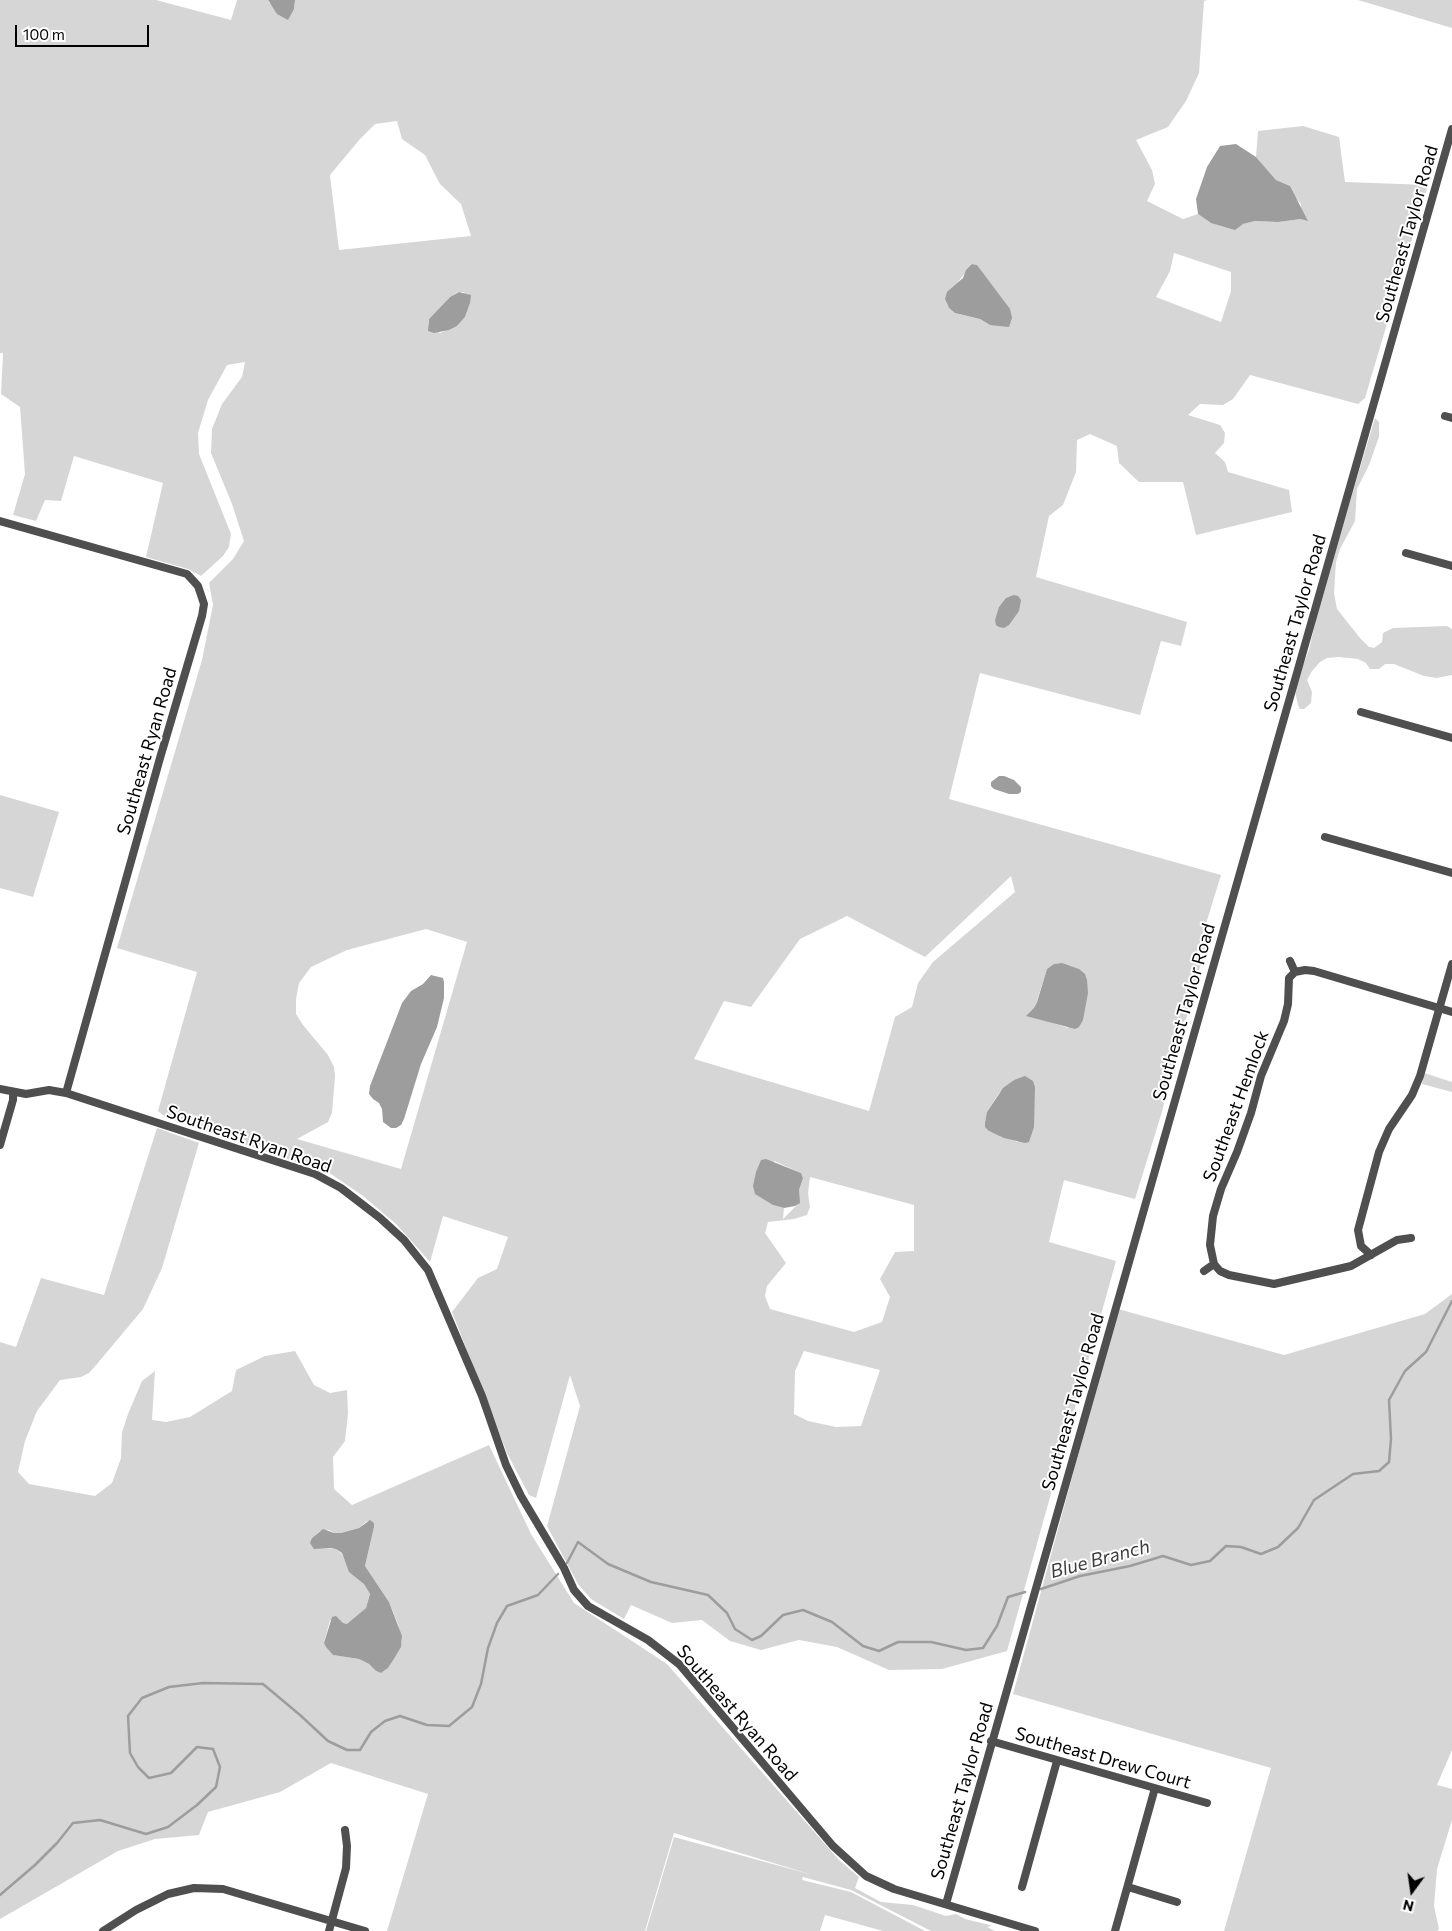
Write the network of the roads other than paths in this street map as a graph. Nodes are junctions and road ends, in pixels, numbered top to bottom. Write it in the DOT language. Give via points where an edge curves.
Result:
graph roads {
  1 [pos="1452,129"];
  2 [pos="0,521"];
  3 [pos="1406,553"];
  4 [pos="1452,566"];
  5 [pos="1360,712"];
  6 [pos="1452,738"];
  7 [pos="1325,837"];
  8 [pos="1452,874"];
  9 [pos="1290,961"];
  10 [pos="1452,964"];
  11 [pos="1296,972"];
  12 [pos="1439,1009"];
  13 [pos="1452,1012"];
  14 [pos="0,1089"];
  15 [pos="13,1093"];
  16 [pos="66,1093"];
  17 [pos="0,1145"];
  18 [pos="1410,1238"];
  19 [pos="1371,1255"];
  20 [pos="1214,1264"];
  21 [pos="1204,1271"];
  22 [pos="991,1741"];
  23 [pos="1058,1761"];
  24 [pos="1155,1788"];
  25 [pos="1207,1803"];
  26 [pos="345,1830"];
  27 [pos="1128,1886"];
  28 [pos="1022,1887"];
  29 [pos="1177,1902"];
  30 [pos="946,1904"];
  31 [pos="332,1922"];
  32 [pos="103,1931"];
  33 [pos="329,1931"];
  34 [pos="365,1931"];
  35 [pos="1035,1931"];
  36 [pos="1115,1931"];
  1 -- 22 [label="street, Southeast Taylor Road"];
  2 -- 16 [label="street, Southeast Ryan Road" via="187,574 198,586 204,604"];
  3 -- 4 [label="street"];
  5 -- 6 [label="street"];
  7 -- 8 [label="street"];
  9 -- 11 [label="street"];
  10 -- 12 [label="street"];
  11 -- 12 [label="street" via="1314,971"];
  11 -- 20 [label="street, Southeast Hemlock" via="1289,978 1284,1021 1261,1076 1238,1152 1221,1188 1213,1216 1210,1246"];
  12 -- 13 [label="street"];
  12 -- 19 [label="street" via="1420,1076 1379,1152 1358,1230 1361,1246"];
  14 -- 15 [label="street"];
  15 -- 16 [label="street" via="49,1090"];
  15 -- 17 [label="street"];
  16 -- 30 [label="street, Southeast Ryan Road" via="315,1174 341,1188 404,1240 428,1270 482,1396 506,1465 574,1590 588,1606 648,1640 679,1664 833,1846 854,1866 880,1884"];
  18 -- 19 [label="street" via="1397,1240"];
  19 -- 20 [label="street" via="1351,1266 1274,1284 1229,1276"];
  20 -- 21 [label="street"];
  22 -- 23 [label="street, Southeast Drew Court"];
  22 -- 30 [label="street, Southeast Taylor Road"];
  23 -- 24 [label="street, Southeast Drew Court"];
  23 -- 28 [label="street"];
  24 -- 25 [label="street, Southeast Drew Court"];
  24 -- 27 [label="street"];
  26 -- 31 [label="street" via="346,1868"];
  27 -- 29 [label="street"];
  27 -- 36 [label="street"];
  30 -- 35 [label="street, Southeast Ryan Road"];
  31 -- 32 [label="street" via="223,1890 194,1888 168,1894"];
  31 -- 33 [label="street"];
  31 -- 34 [label="street"];
}
